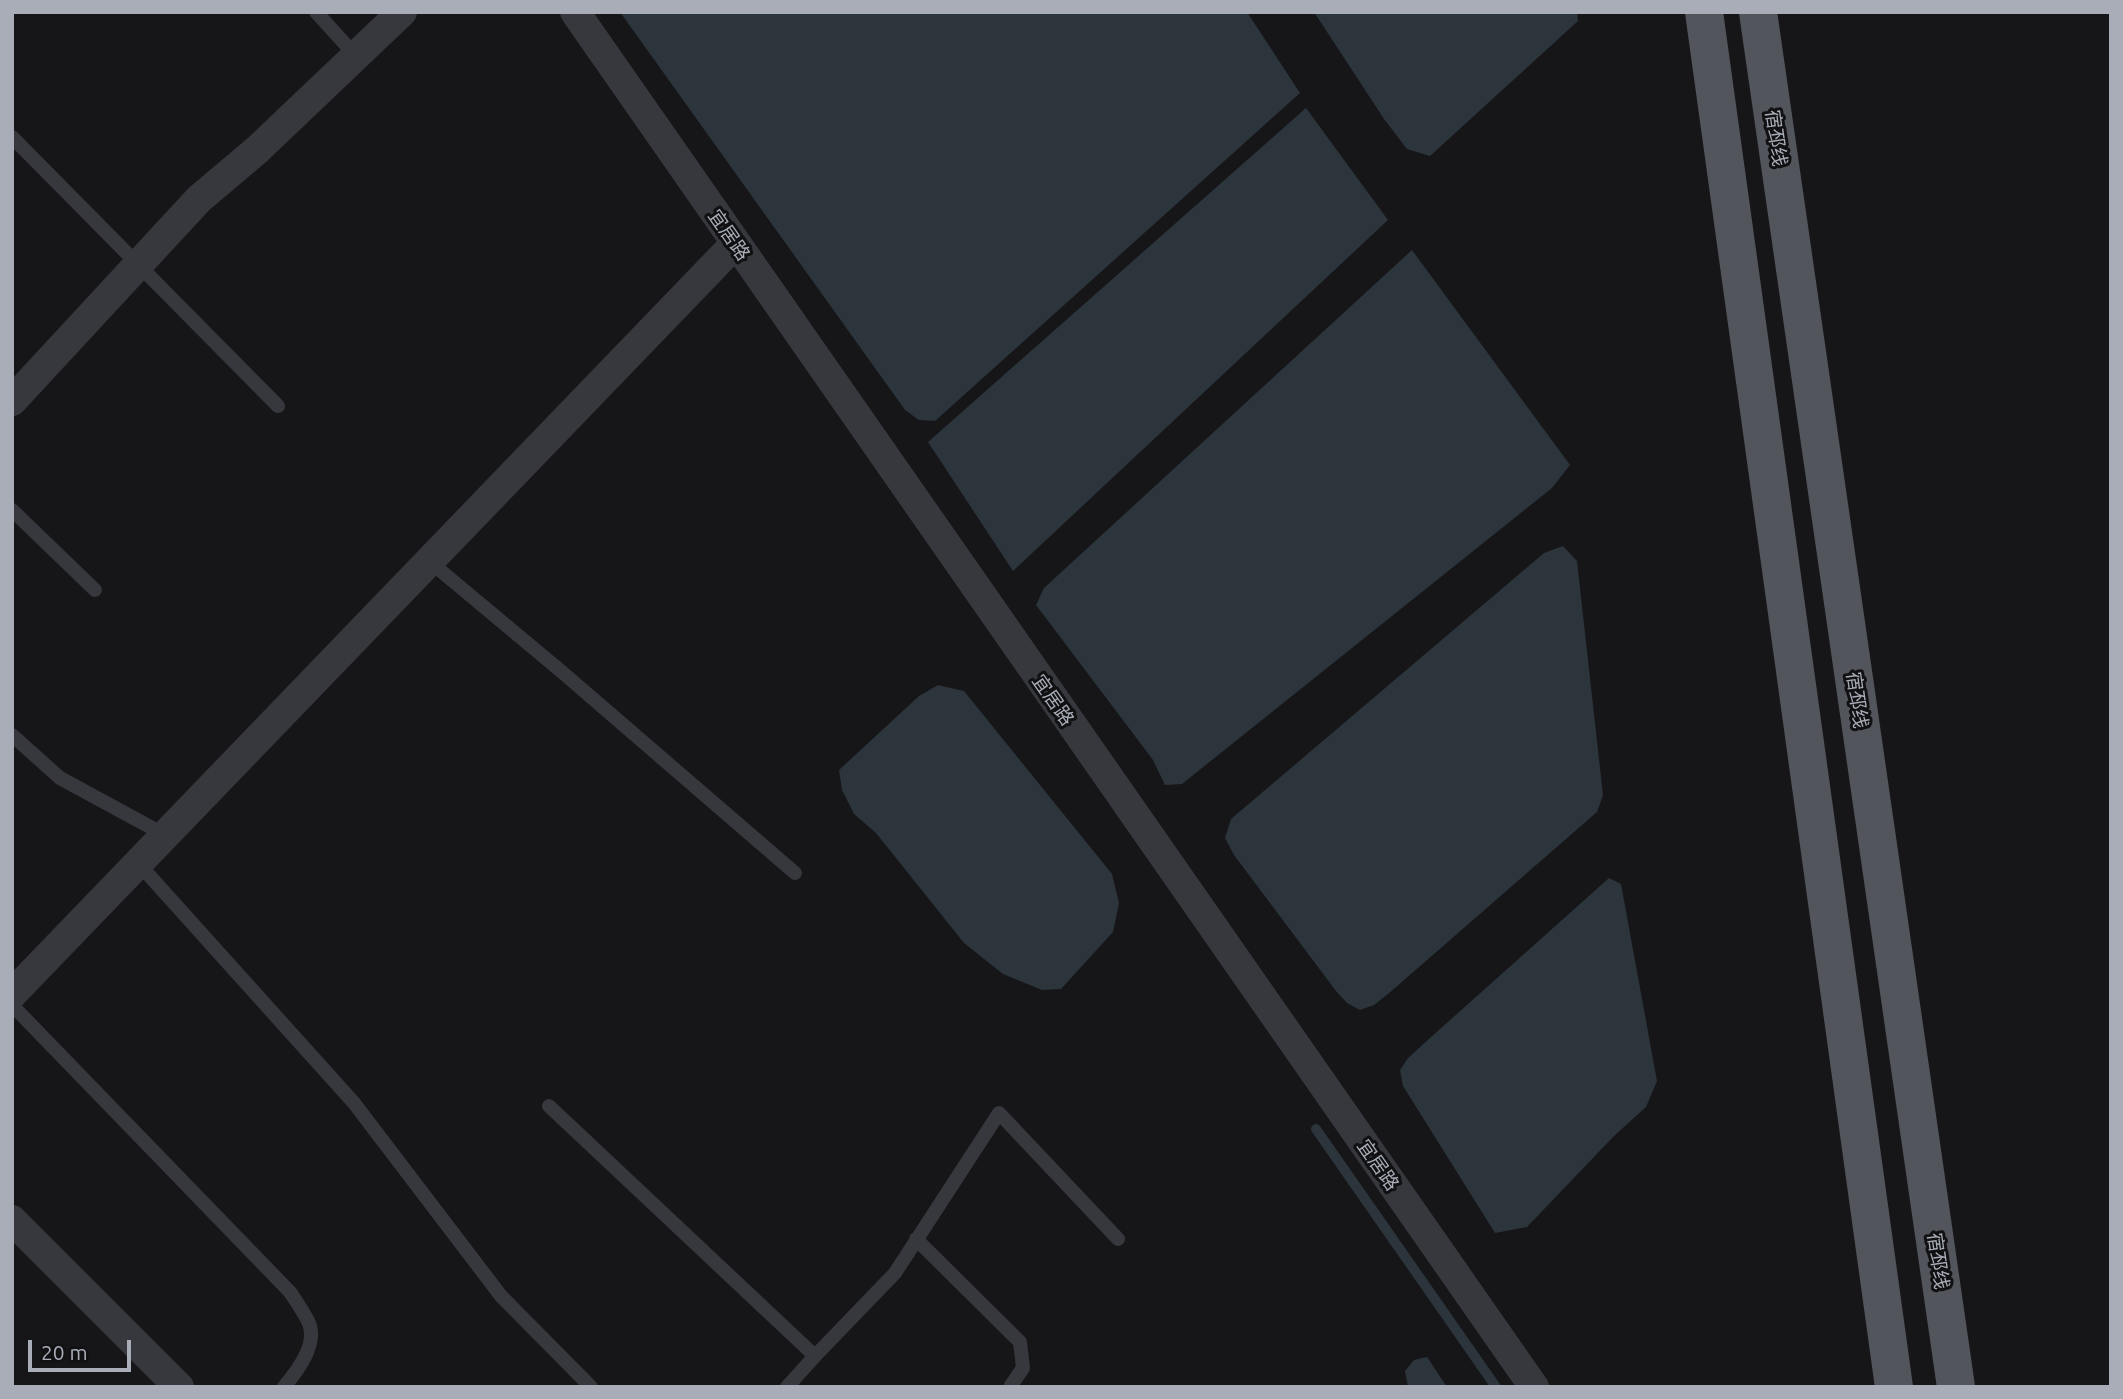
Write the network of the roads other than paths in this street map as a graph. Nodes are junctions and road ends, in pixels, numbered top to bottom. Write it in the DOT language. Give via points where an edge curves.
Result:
graph roads {
  1 [pos="316,12"];
  2 [pos="402,12"];
  3 [pos="575,12"];
  4 [pos="1704,12"];
  5 [pos="1758,12"];
  6 [pos="356,56"];
  7 [pos="12,137"];
  8 [pos="735,244"];
  9 [pos="139,265"];
  10 [pos="12,401"];
  11 [pos="278,406"];
  12 [pos="12,510"];
  13 [pos="429,561"];
  14 [pos="95,590"];
  15 [pos="12,735"];
  16 [pos="165,835"];
  17 [pos="138,863"];
  18 [pos="795,873"];
  19 [pos="12,994"];
  20 [pos="12,1005"];
  21 [pos="549,1106"];
  22 [pos="12,1220"];
  23 [pos="916,1239"];
  24 [pos="1118,1240"];
  25 [pos="815,1356"];
  26 [pos="178,1387"];
  27 [pos="284,1387"];
  28 [pos="591,1387"];
  29 [pos="788,1387"];
  30 [pos="1010,1387"];
  31 [pos="1534,1387"];
  32 [pos="1894,1387"];
  33 [pos="1956,1387"];
  1 -- 6 [label="lane"];
  2 -- 6 [label="street"];
  3 -- 8 [label="street, 宜居路"];
  4 -- 32 [label="main road"];
  5 -- 33 [label="main road, 宿邳线"];
  6 -- 9 [label="street" via="199,199"];
  7 -- 9 [label="lane"];
  8 -- 13 [label="street"];
  8 -- 31 [label="street, 宜居路"];
  9 -- 10 [label="street"];
  9 -- 11 [label="lane"];
  12 -- 14 [label="lane"];
  13 -- 16 [label="street"];
  13 -- 18 [label="lane"];
  15 -- 16 [label="lane" via="60,778"];
  16 -- 17 [label="street"];
  17 -- 19 [label="street"];
  17 -- 28 [label="lane" via="354,1103 501,1296"];
  20 -- 27 [label="lane" via="290,1292 310,1324 309,1347"];
  21 -- 25 [label="lane"];
  22 -- 26 [label="street"];
  23 -- 24 [label="lane" via="999,1113"];
  23 -- 25 [label="lane" via="895,1273"];
  23 -- 30 [label="lane" via="1020,1342 1023,1368"];
  25 -- 29 [label="lane"];
}
